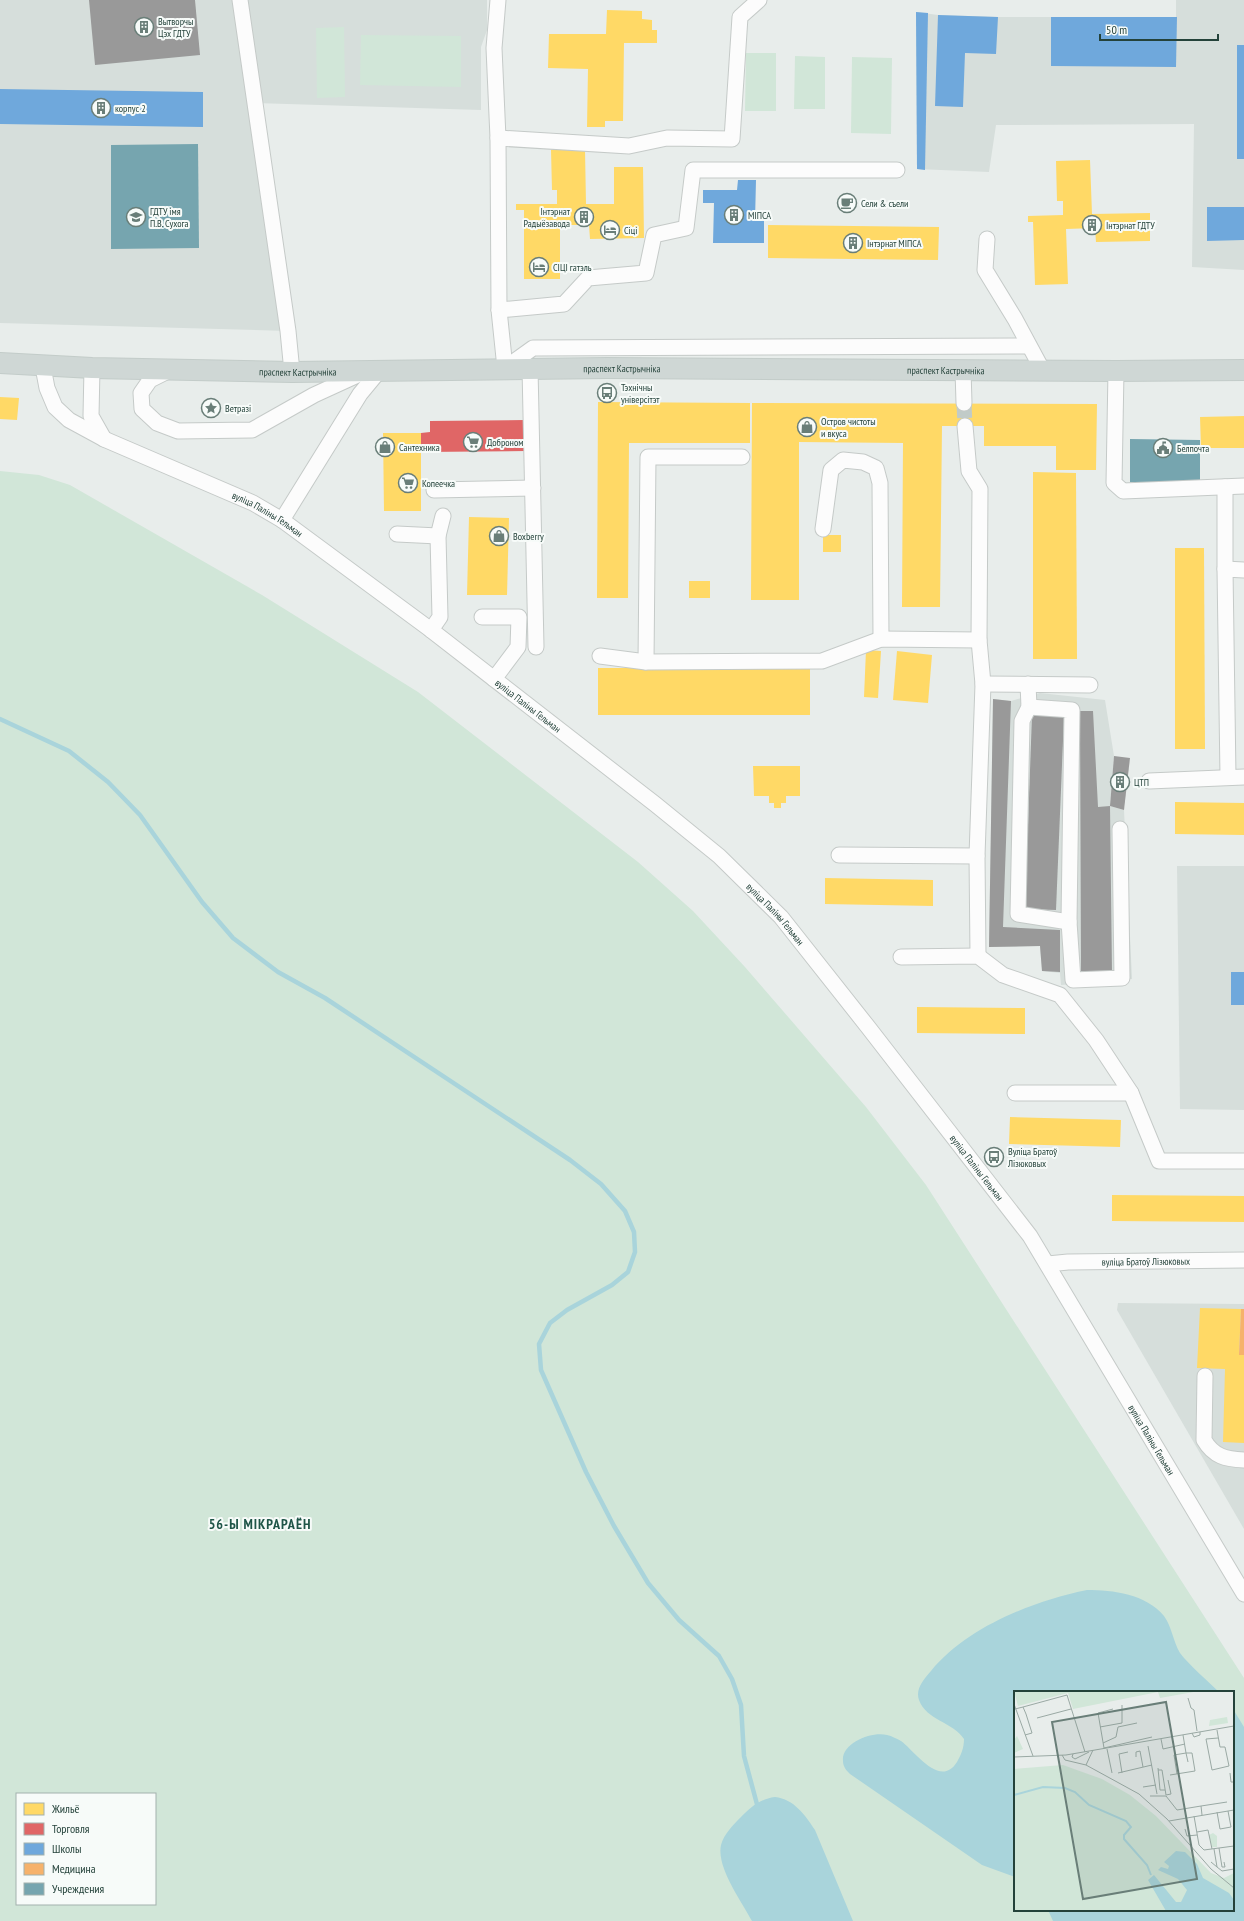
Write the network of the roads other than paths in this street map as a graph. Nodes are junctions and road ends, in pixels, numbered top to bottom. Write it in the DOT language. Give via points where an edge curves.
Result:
graph roads {
  1 [pos="240,0"];
  2 [pos="498,0"];
  3 [pos="758,0"];
  4 [pos="498,138"];
  5 [pos="897,170"];
  6 [pos="987,239"];
  7 [pos="499,310"];
  8 [pos="1029,346"];
  9 [pos="0,363"];
  10 [pos="44,367"];
  11 [pos="92,368"];
  12 [pos="505,368"];
  13 [pos="530,368"];
  14 [pos="171,370"];
  15 [pos="963,370"];
  16 [pos="1244,370"];
  17 [pos="373,371"];
  18 [pos="1042,371"];
  19 [pos="1116,371"];
  20 [pos="292,372"];
  21 [pos="964,403"];
  22 [pos="965,426"];
  23 [pos="104,439"];
  24 [pos="742,457"];
  25 [pos="1244,486"];
  26 [pos="1225,487"];
  27 [pos="533,488"];
  28 [pos="434,490"];
  29 [pos="443,516"];
  30 [pos="282,520"];
  31 [pos="823,529"];
  32 [pos="397,534"];
  33 [pos="438,536"];
  34 [pos="1225,569"];
  35 [pos="1244,570"];
  36 [pos="482,617"];
  37 [pos="431,630"];
  38 [pos="881,639"];
  39 [pos="979,640"];
  40 [pos="536,647"];
  41 [pos="600,656"];
  42 [pos="646,662"];
  43 [pos="494,679"];
  44 [pos="983,684"];
  45 [pos="1028,684"];
  46 [pos="1090,685"];
  47 [pos="1029,707"];
  48 [pos="1228,777"];
  49 [pos="1244,777"];
  50 [pos="1149,781"];
  51 [pos="1120,829"];
  52 [pos="839,855"];
  53 [pos="977,856"];
  54 [pos="1069,922"];
  55 [pos="978,956"];
  56 [pos="901,957"];
  57 [pos="1073,980"];
  58 [pos="1060,994"];
  59 [pos="1015,1093"];
  60 [pos="1131,1093"];
  61 [pos="1244,1161"];
  62 [pos="1244,1260"];
  63 [pos="1048,1264"];
  64 [pos="1205,1376"];
  65 [pos="1244,1460"];
  66 [pos="1244,1594"];
  1 -- 20 [label="street"];
  2 -- 4 [label="street" via="494,48"];
  3 -- 4 [label="street" via="740,17 732,139 667,138 629,146"];
  4 -- 7 [label="street"];
  5 -- 7 [label="street" via="693,170 686,228 654,235 646,273 588,278 564,304"];
  6 -- 8 [label="street" via="985,270"];
  7 -- 12 [label="street"];
  8 -- 12 [label="street" via="533,348"];
  8 -- 18 [label="street"];
  9 -- 10 [label="main road, праспект Кастрычніка"];
  10 -- 11 [label="main road, праспект Кастрычніка"];
  10 -- 23 [label="street, вуліца Паліны Гельман" via="47,388 55,407 69,420"];
  11 -- 14 [label="main road, праспект Кастрычніка"];
  11 -- 23 [label="street" via="91,416"];
  12 -- 13 [label="main road, праспект Кастрычніка"];
  12 -- 17 [label="main road, праспект Кастрычніка"];
  13 -- 15 [label="main road, праспект Кастрычніка"];
  13 -- 27 [label="street"];
  14 -- 17 [label="street" via="150,380 141,393 141,401 142,408 157,423 178,431 252,430 314,395"];
  14 -- 20 [label="main road, праспект Кастрычніка"];
  15 -- 18 [label="main road, праспект Кастрычніка"];
  15 -- 21 [label="street"];
  16 -- 19 [label="main road, праспект Кастрычніка"];
  17 -- 20 [label="main road, праспект Кастрычніка"];
  17 -- 30 [label="street"];
  18 -- 19 [label="main road, праспект Кастрычніка"];
  19 -- 26 [label="street" via="1114,483 1123,491"];
  22 -- 39 [label="street" via="969,471 980,489"];
  23 -- 30 [label="street, вуліца Паліны Гельман" via="254,503"];
  24 -- 42 [label="street" via="648,457"];
  25 -- 26 [label="street"];
  26 -- 34 [label="street"];
  27 -- 28 [label="street"];
  27 -- 40 [label="street"];
  29 -- 33 [label="street"];
  30 -- 37 [label="street, вуліца Паліны Гельман"];
  31 -- 38 [label="street" via="831,470 843,460 863,462 876,468 880,483"];
  32 -- 33 [label="street"];
  33 -- 37 [label="street" via="440,617"];
  34 -- 35 [label="street"];
  34 -- 48 [label="street"];
  36 -- 43 [label="street" via="519,617 518,647"];
  37 -- 43 [label="street, вуліца Паліны Гельман"];
  38 -- 39 [label="street"];
  38 -- 42 [label="street" via="822,661"];
  39 -- 44 [label="street"];
  41 -- 42 [label="street"];
  43 -- 63 [label="street, вуліца Паліны Гельман" via="719,856 780,917 988,1181"];
  44 -- 45 [label="street"];
  44 -- 53 [label="street"];
  45 -- 46 [label="street"];
  45 -- 47 [label="street"];
  47 -- 54 [label="street" via="1072,710"];
  47 -- 54 [label="street" via="1022,721 1018,914"];
  48 -- 49 [label="street"];
  48 -- 50 [label="street"];
  51 -- 57 [label="street" via="1122,978"];
  52 -- 53 [label="street"];
  53 -- 55 [label="street"];
  54 -- 57 [label="street"];
  55 -- 56 [label="street"];
  55 -- 58 [label="street" via="1003,975"];
  57 -- 58 [label="street"];
  58 -- 60 [label="street" via="1096,1040"];
  59 -- 60 [label="street"];
  60 -- 61 [label="street" via="1159,1161"];
  62 -- 63 [label="street, вуліца Братоў Лізюковых"];
  63 -- 66 [label="street, вуліца Паліны Гельман"];
  64 -- 65 [label="street" via="1204,1440 1221,1458"];
}
